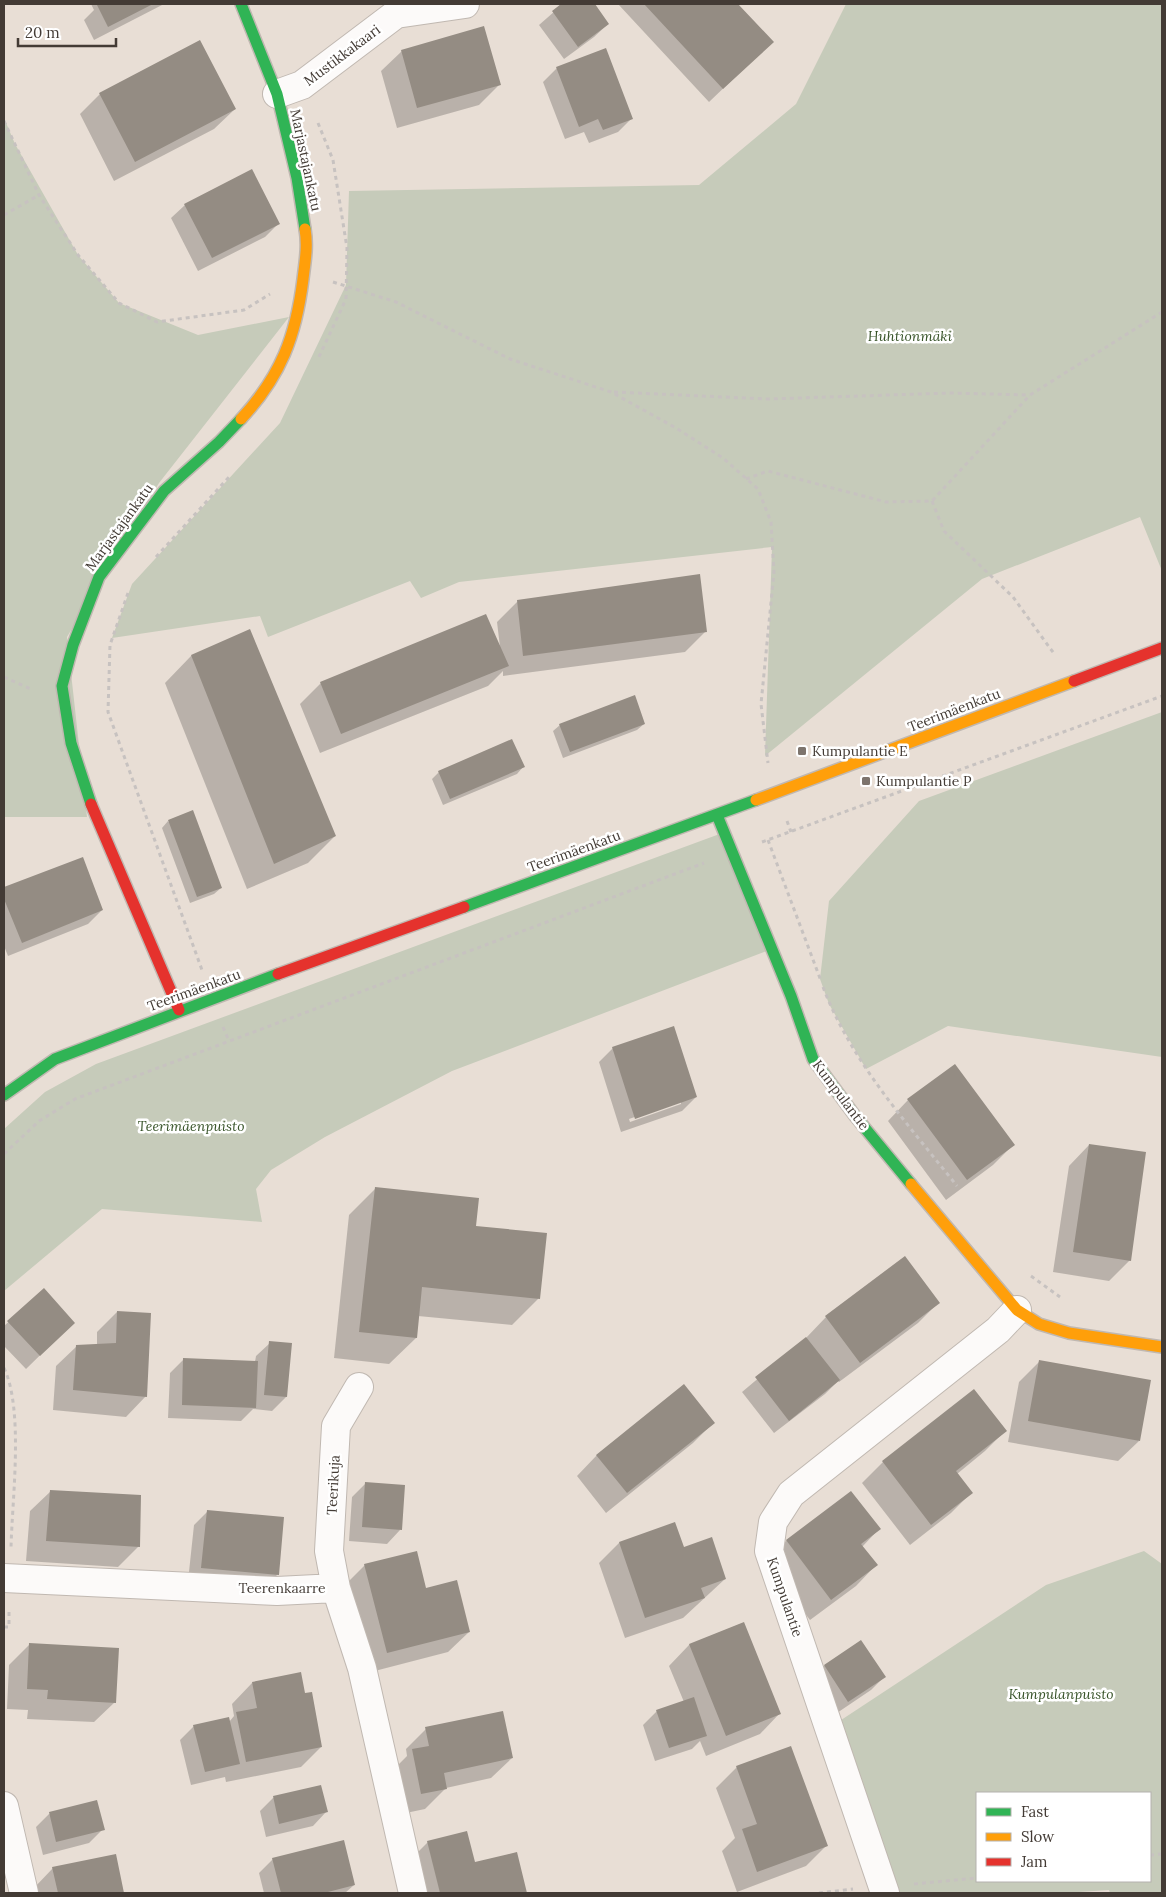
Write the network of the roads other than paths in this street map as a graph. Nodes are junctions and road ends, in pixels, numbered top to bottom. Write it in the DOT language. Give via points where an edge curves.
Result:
graph roads {
  1 [pos="241,4"];
  2 [pos="465,4"];
  3 [pos="290,90"];
  4 [pos="1162,648"];
  5 [pos="717,815"];
  6 [pos="179,1010"];
  7 [pos="4,1095"];
  8 [pos="1017,1310"];
  9 [pos="1162,1347"];
  10 [pos="359,1387"];
  11 [pos="7,1578"];
  12 [pos="336,1588"];
  13 [pos="4,1806"];
  14 [pos="24,1893"];
  15 [pos="412,1893"];
  16 [pos="885,1893"];
  1 -- 3 [label="street, Marjastajankatu"];
  2 -- 3 [label="street, Mustikkakaari" via="396,14"];
  3 -- 6 [label="street, Marjastajankatu" via="297,178 307,242 299,308 286,353 262,396 219,442 164,491 99,577 73,645 62,686 71,743 90,802"];
  4 -- 5 [label="street, Teerimäenkatu"];
  5 -- 6 [label="street, Teerimäenkatu"];
  5 -- 8 [label="street, Kumpulantie" via="813,1058 855,1116"];
  6 -- 7 [label="street, Teerimäenkatu" via="55,1059"];
  8 -- 9 [label="street, Kumpulantie" via="1039,1324 1069,1333"];
  8 -- 16 [label="street, Kumpulantie" via="998,1330 791,1494 773,1522 769,1551"];
  10 -- 12 [label="street, Teerikuja" via="336,1426 329,1551"];
  11 -- 12 [label="street, Teerenkaarre" via="278,1591"];
  12 -- 15 [label="street, Teerenkaarre" via="362,1668"];
  13 -- 14 [label="street"];
}
